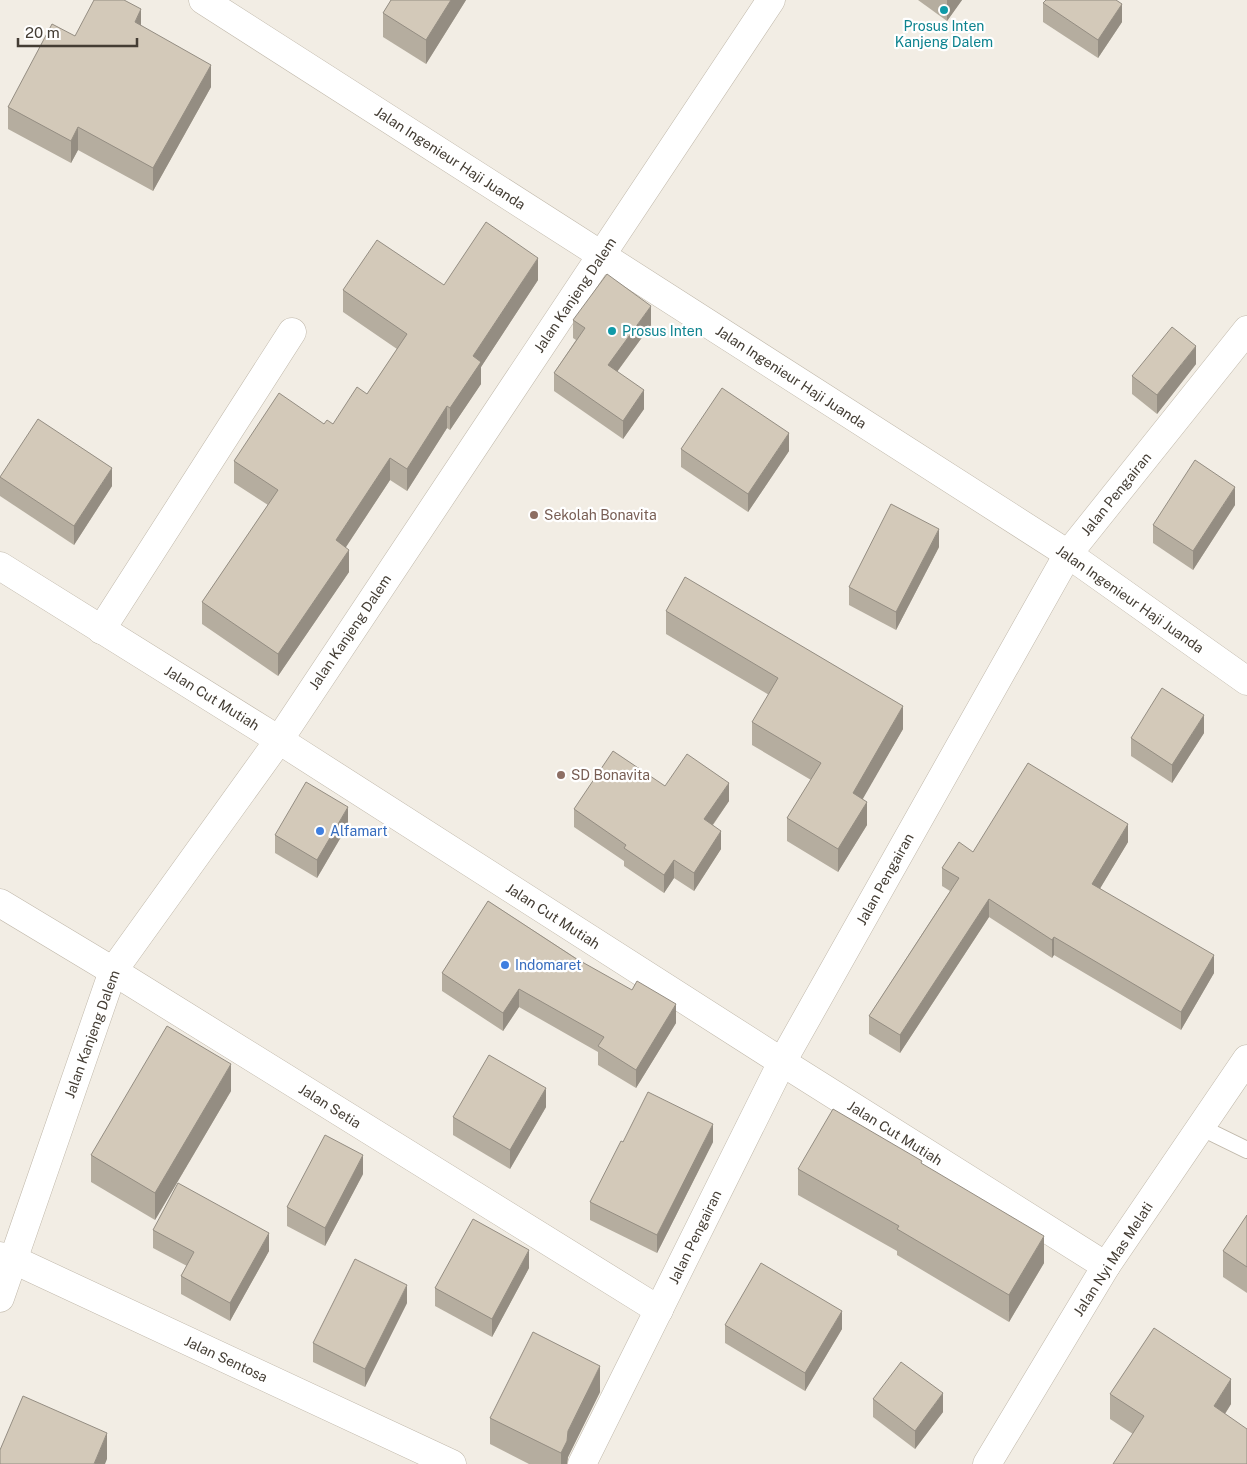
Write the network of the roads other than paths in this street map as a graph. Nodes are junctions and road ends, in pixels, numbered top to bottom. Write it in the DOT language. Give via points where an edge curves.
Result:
graph roads {
  1 [pos="203,0"];
  2 [pos="771,0"];
  3 [pos="602,255"];
  4 [pos="1247,330"];
  5 [pos="292,332"];
  6 [pos="1068,554"];
  7 [pos="0,566"];
  8 [pos="101,630"];
  9 [pos="1247,681"];
  10 [pos="279,740"];
  11 [pos="0,903"];
  12 [pos="113,971"];
  13 [pos="1247,1059"];
  14 [pos="782,1062"];
  15 [pos="1200,1127"];
  16 [pos="1247,1150"];
  17 [pos="6,1257"];
  18 [pos="1106,1266"];
  19 [pos="0,1298"];
  20 [pos="659,1310"];
  21 [pos="452,1464"];
  22 [pos="582,1464"];
  23 [pos="987,1464"];
  1 -- 3 [label="street, Jalan Ingenieur Haji Juanda"];
  2 -- 3 [label="street, Jalan Kanjeng Dalem"];
  3 -- 6 [label="street, Jalan Ingenieur Haji Juanda"];
  3 -- 10 [label="street, Jalan Kanjeng Dalem"];
  4 -- 6 [label="street, Jalan Pengairan"];
  5 -- 8 [label="street"];
  6 -- 9 [label="street, Jalan Ingenieur Haji Juanda"];
  6 -- 14 [label="street, Jalan Pengairan"];
  7 -- 8 [label="street, Jalan Cut Mutiah"];
  8 -- 10 [label="street, Jalan Cut Mutiah"];
  10 -- 12 [label="street, Jalan Kanjeng Dalem"];
  10 -- 14 [label="street, Jalan Cut Mutiah"];
  11 -- 12 [label="street, Jalan Setia"];
  12 -- 17 [label="street, Jalan Kanjeng Dalem"];
  12 -- 20 [label="street, Jalan Setia"];
  13 -- 15 [label="street, Jalan Nyi Mas Melati"];
  14 -- 18 [label="street, Jalan Cut Mutiah"];
  14 -- 20 [label="street, Jalan Pengairan"];
  15 -- 16 [label="lane"];
  15 -- 18 [label="street, Jalan Nyi Mas Melati"];
  17 -- 19 [label="street, Jalan Kanjeng Dalem"];
  17 -- 21 [label="street, Jalan Sentosa"];
  18 -- 23 [label="street, Jalan Nyi Mas Melati"];
  20 -- 22 [label="street, Jalan Pengairan"];
}
